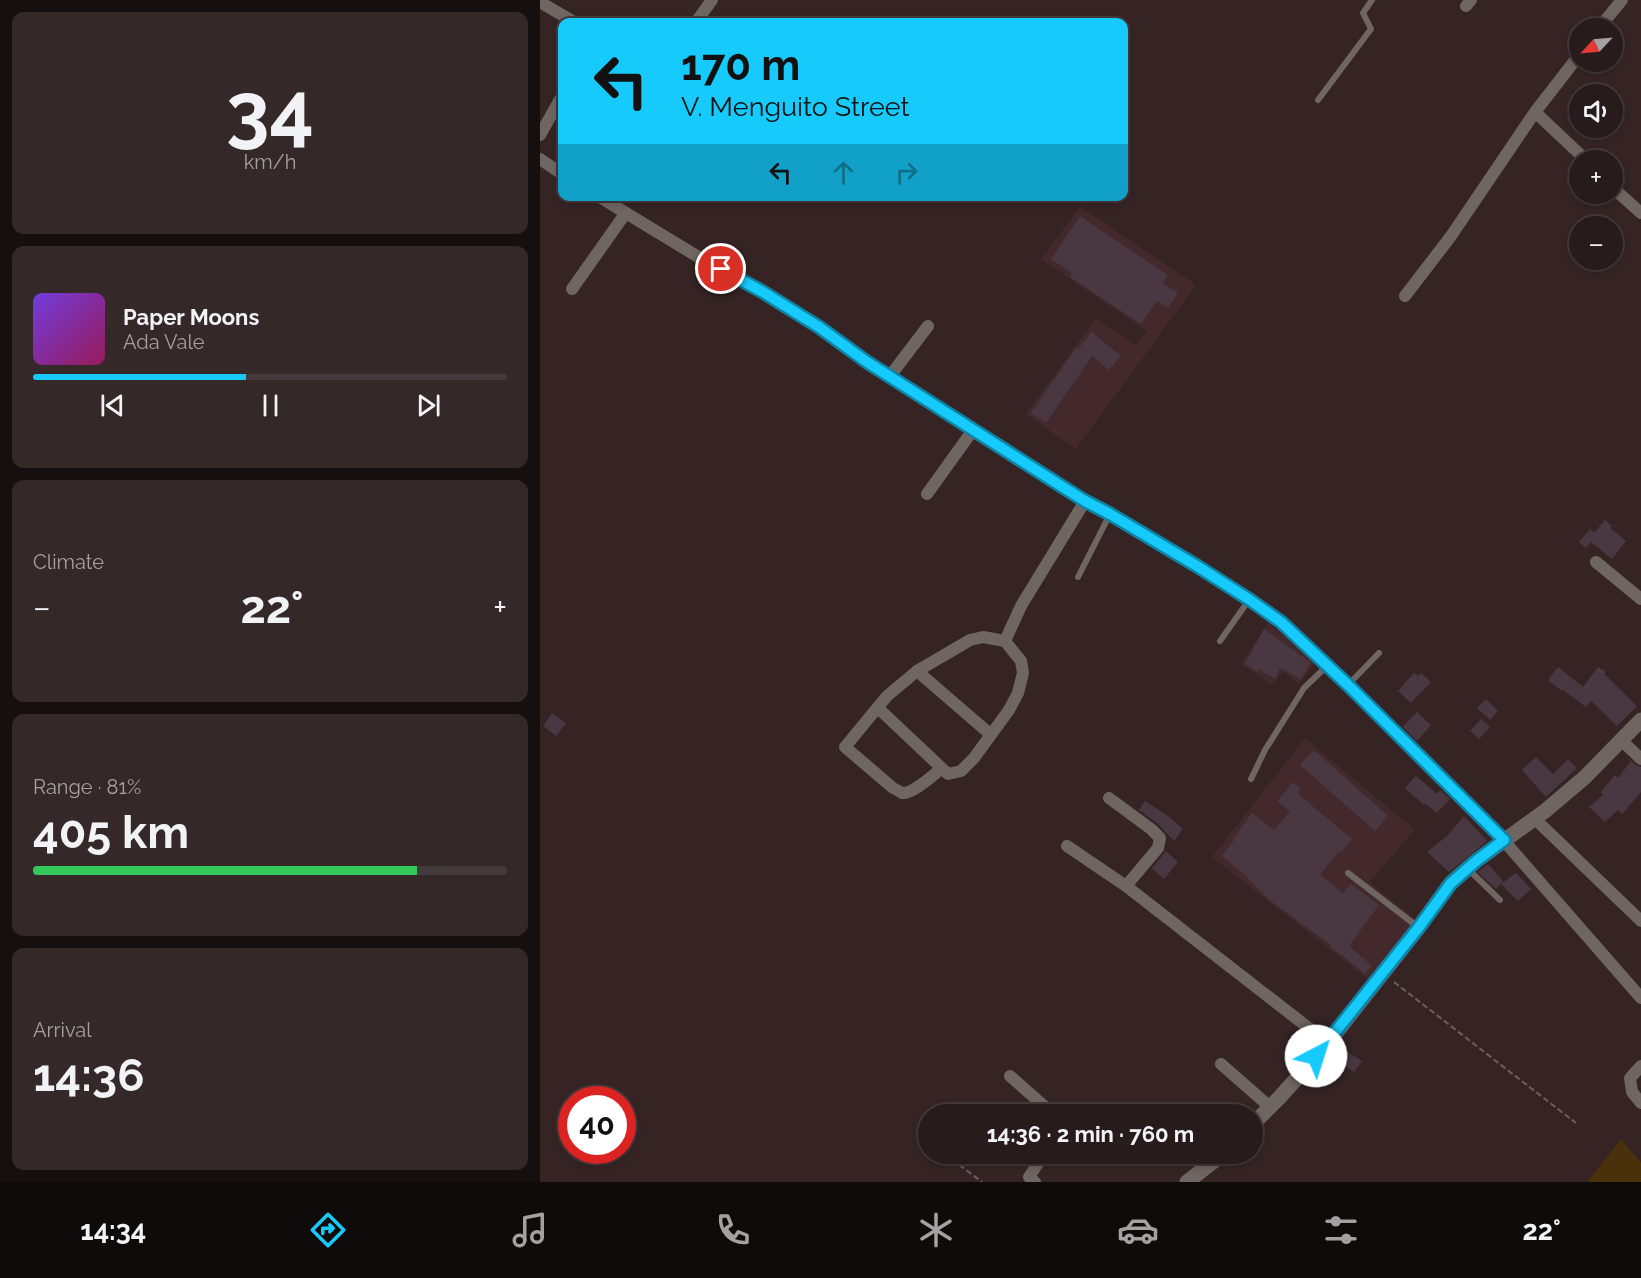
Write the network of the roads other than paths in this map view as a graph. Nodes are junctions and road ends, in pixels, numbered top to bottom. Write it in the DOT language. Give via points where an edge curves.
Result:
graph roads {
  1 [pos="712,0"];
  2 [pos="1372,0"];
  3 [pos="1622,0"];
  4 [pos="540,2"];
  5 [pos="567,18"];
  6 [pos="699,18"];
  7 [pos="1607,18"];
  8 [pos="1569,68"];
  9 [pos="1318,100"];
  10 [pos="558,103"];
  11 [pos="1535,111"];
  12 [pos="540,135"];
  13 [pos="1576,150"];
  14 [pos="540,159"];
  15 [pos="558,171"];
  16 [pos="1623,197"];
  17 [pos="605,201"];
  18 [pos="1641,213"];
  19 [pos="624,214"];
  20 [pos="572,289"];
  21 [pos="1405,296"];
  22 [pos="928,326"];
  23 [pos="890,376"];
  24 [pos="973,430"];
  25 [pos="927,494"];
  26 [pos="1085,501"];
  27 [pos="1110,514"];
  28 [pos="1596,562"];
  29 [pos="1078,577"];
  30 [pos="1641,598"];
  31 [pos="1250,600"];
  32 [pos="1005,641"];
  33 [pos="1220,641"];
  34 [pos="1379,653"];
  35 [pos="1328,665"];
  36 [pos="917,671"];
  37 [pos="1348,685"];
  38 [pos="878,708"];
  39 [pos="1641,720"];
  40 [pos="990,734"];
  41 [pos="1621,740"];
  42 [pos="1641,759"];
  43 [pos="940,769"];
  44 [pos="1251,779"];
  45 [pos="1109,798"];
  46 [pos="1534,819"];
  47 [pos="1504,840"];
  48 [pos="1066,846"];
  49 [pos="1467,868"];
  50 [pos="1348,873"];
  51 [pos="1126,886"];
  52 [pos="1500,900"];
  53 [pos="1641,921"];
  54 [pos="1419,927"];
  55 [pos="1641,998"];
  56 [pos="1328,1042"];
  57 [pos="1221,1064"];
  58 [pos="1641,1066"];
  59 [pos="1010,1076"];
  60 [pos="1641,1103"];
  61 [pos="1042,1104"];
  62 [pos="1270,1107"];
  63 [pos="1263,1114"];
  64 [pos="1037,1164"];
  65 [pos="1210,1164"];
  66 [pos="1035,1182"];
  67 [pos="1187,1182"];
  1 -- 6 [label="street"];
  2 -- 9 [label="lane" via="1363,12 1371,29"];
  3 -- 7 [label="street"];
  4 -- 5 [label="street"];
  8 -- 11 [label="street"];
  10 -- 12 [label="street"];
  11 -- 13 [label="street"];
  11 -- 21 [label="street" via="1451,236"];
  14 -- 15 [label="street"];
  16 -- 18 [label="street"];
  17 -- 19 [label="street"];
  19 -- 20 [label="street"];
  19 -- 23 [label="street" via="763,292"];
  22 -- 23 [label="street"];
  23 -- 24 [label="street"];
  24 -- 25 [label="street"];
  24 -- 26 [label="street"];
  26 -- 27 [label="street"];
  26 -- 32 [label="street" via="1021,606"];
  27 -- 29 [label="lane"];
  27 -- 31 [label="street"];
  28 -- 30 [label="street"];
  31 -- 33 [label="lane"];
  31 -- 35 [label="street"];
  32 -- 36 [label="street" via="970,640"];
  32 -- 40 [label="street" via="1021,661 1022,681 1009,710"];
  34 -- 37 [label="lane"];
  35 -- 37 [label="street"];
  35 -- 44 [label="lane" via="1304,688"];
  36 -- 38 [label="street"];
  36 -- 40 [label="street"];
  37 -- 47 [label="street"];
  38 -- 43 [label="street"];
  38 -- 43 [label="street" via="845,747 902,793"];
  39 -- 41 [label="street"];
  40 -- 43 [label="street" via="961,771 948,774"];
  41 -- 42 [label="street"];
  41 -- 46 [label="street" via="1584,778"];
  45 -- 51 [label="street" via="1160,838 1158,848"];
  46 -- 47 [label="street"];
  46 -- 53 [label="street"];
  47 -- 49 [label="street"];
  47 -- 55 [label="street"];
  48 -- 51 [label="street"];
  49 -- 52 [label="lane"];
  49 -- 54 [label="street"];
  50 -- 54 [label="lane"];
  51 -- 56 [label="street"];
  54 -- 56 [label="street"];
  56 -- 62 [label="street"];
  57 -- 62 [label="street"];
  58 -- 60 [label="street" via="1630,1078 1632,1092"];
  59 -- 61 [label="street"];
  62 -- 63 [label="street"];
  64 -- 66 [label="street" via="1029,1176"];
  65 -- 67 [label="street"];
}
